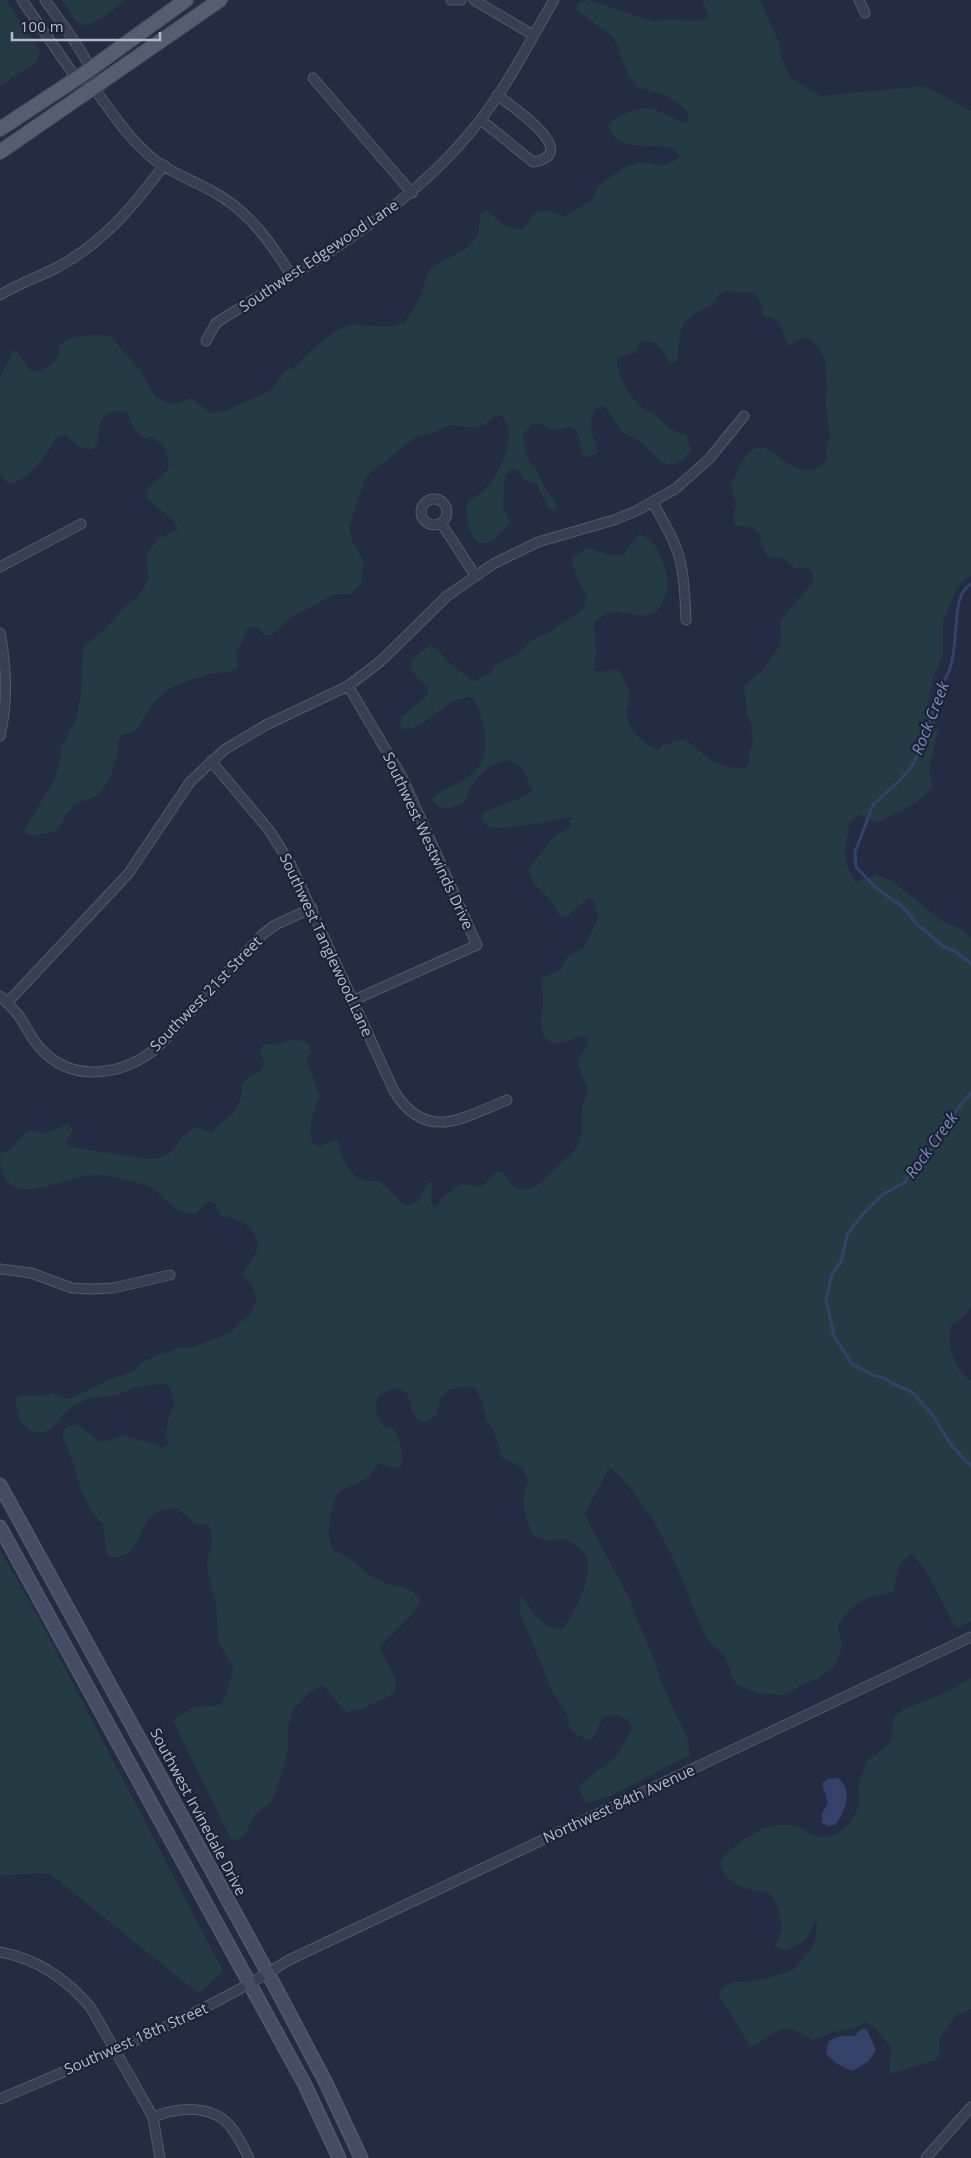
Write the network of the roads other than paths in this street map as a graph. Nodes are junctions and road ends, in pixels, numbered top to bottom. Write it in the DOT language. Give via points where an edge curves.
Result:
graph roads {
  1 [pos="22,0"];
  2 [pos="45,0"];
  3 [pos="186,0"];
  4 [pos="220,0"];
  5 [pos="451,0"];
  6 [pos="461,0"];
  7 [pos="474,0"];
  8 [pos="554,0"];
  9 [pos="859,0"];
  10 [pos="865,13"];
  11 [pos="533,35"];
  12 [pos="313,78"];
  13 [pos="88,79"];
  14 [pos="497,95"];
  15 [pos="481,120"];
  16 [pos="0,128"];
  17 [pos="0,152"];
  18 [pos="164,165"];
  19 [pos="412,193"];
  20 [pos="291,275"];
  21 [pos="0,294"];
  22 [pos="206,341"];
  23 [pos="744,416"];
  24 [pos="653,503"];
  25 [pos="441,523"];
  26 [pos="81,524"];
  27 [pos="0,567"];
  28 [pos="475,575"];
  29 [pos="686,620"];
  30 [pos="0,633"];
  31 [pos="348,686"];
  32 [pos="0,736"];
  33 [pos="211,761"];
  34 [pos="312,908"];
  35 [pos="0,996"];
  36 [pos="354,1000"];
  37 [pos="7,1003"];
  38 [pos="507,1100"];
  39 [pos="0,1269"];
  40 [pos="170,1275"];
  41 [pos="0,1485"];
  42 [pos="0,1527"];
  43 [pos="971,1637"];
  44 [pos="0,1952"];
  45 [pos="268,1973"];
  46 [pos="250,1984"];
  47 [pos="114,2050"];
  48 [pos="0,2099"];
  49 [pos="971,2107"];
  50 [pos="153,2117"];
  51 [pos="160,2158"];
  52 [pos="249,2158"];
  53 [pos="339,2158"];
  54 [pos="361,2158"];
  55 [pos="926,2158"];
  1 -- 13 [label="street" via="72,72"];
  2 -- 13 [label="street"];
  3 -- 13 [label="main road"];
  4 -- 13 [label="main road"];
  5 -- 6 [label="street"];
  7 -- 11 [label="street"];
  8 -- 11 [label="street, Southwest Edgewood Lane"];
  9 -- 10 [label="street"];
  11 -- 14 [label="street, Southwest Edgewood Lane"];
  12 -- 19 [label="street"];
  13 -- 16 [label="main road"];
  13 -- 17 [label="main road"];
  13 -- 18 [label="street" via="128,134"];
  14 -- 15 [label="street, Southwest Edgewood Lane"];
  14 -- 15 [label="street" via="545,134 550,141 549,155 542,161 533,162"];
  15 -- 19 [label="street, Southwest Edgewood Lane"];
  18 -- 20 [label="street" via="235,206 266,237"];
  18 -- 21 [label="street" via="136,204 98,240 56,268"];
  19 -- 20 [label="street, Southwest Edgewood Lane"];
  20 -- 22 [label="street, Southwest Edgewood Lane" via="216,323"];
  23 -- 24 [label="street" via="693,475"];
  24 -- 28 [label="street" via="614,520 538,542"];
  24 -- 29 [label="street" via="680,560"];
  25 -- 28 [label="street"];
  26 -- 27 [label="street"];
  28 -- 31 [label="street" via="426,615 381,661"];
  30 -- 32 [label="street" via="6,674"];
  31 -- 33 [label="street" via="244,737"];
  31 -- 36 [label="street, Southwest Westwinds Drive" via="402,776 477,945"];
  33 -- 34 [label="street, Southwest Tanglewood Lane" via="275,839"];
  33 -- 37 [label="street" via="176,800 128,874"];
  34 -- 36 [label="street, Southwest Tanglewood Lane"];
  34 -- 37 [label="street, Southwest 21st Street" via="263,934 158,1046 146,1057 121,1069 93,1072 54,1059 42,1050"];
  35 -- 37 [label="street, Southwest 21st Street"];
  36 -- 38 [label="street, Southwest Tanglewood Lane" via="394,1091 410,1113 419,1119 446,1122"];
  39 -- 40 [label="street" via="31,1273 72,1288 90,1290"];
  41 -- 45 [label="main road, Southwest Irvinedale Drive"];
  42 -- 46 [label="main road"];
  43 -- 45 [label="street, Northwest 84th Avenue" via="289,1960"];
  44 -- 47 [label="street" via="22,1956 54,1973 82,1997"];
  45 -- 46 [label="street, Southwest 18th Street"];
  45 -- 54 [label="main road, Southwest Irvinedale Drive"];
  46 -- 47 [label="street, Southwest 18th Street"];
  46 -- 53 [label="main road" via="305,2085"];
  47 -- 48 [label="street, Southwest 18th Street"];
  47 -- 50 [label="street"];
  49 -- 55 [label="street"];
  50 -- 51 [label="street"];
  50 -- 52 [label="street" via="169,2110 185,2109 212,2114 230,2126"];
}
